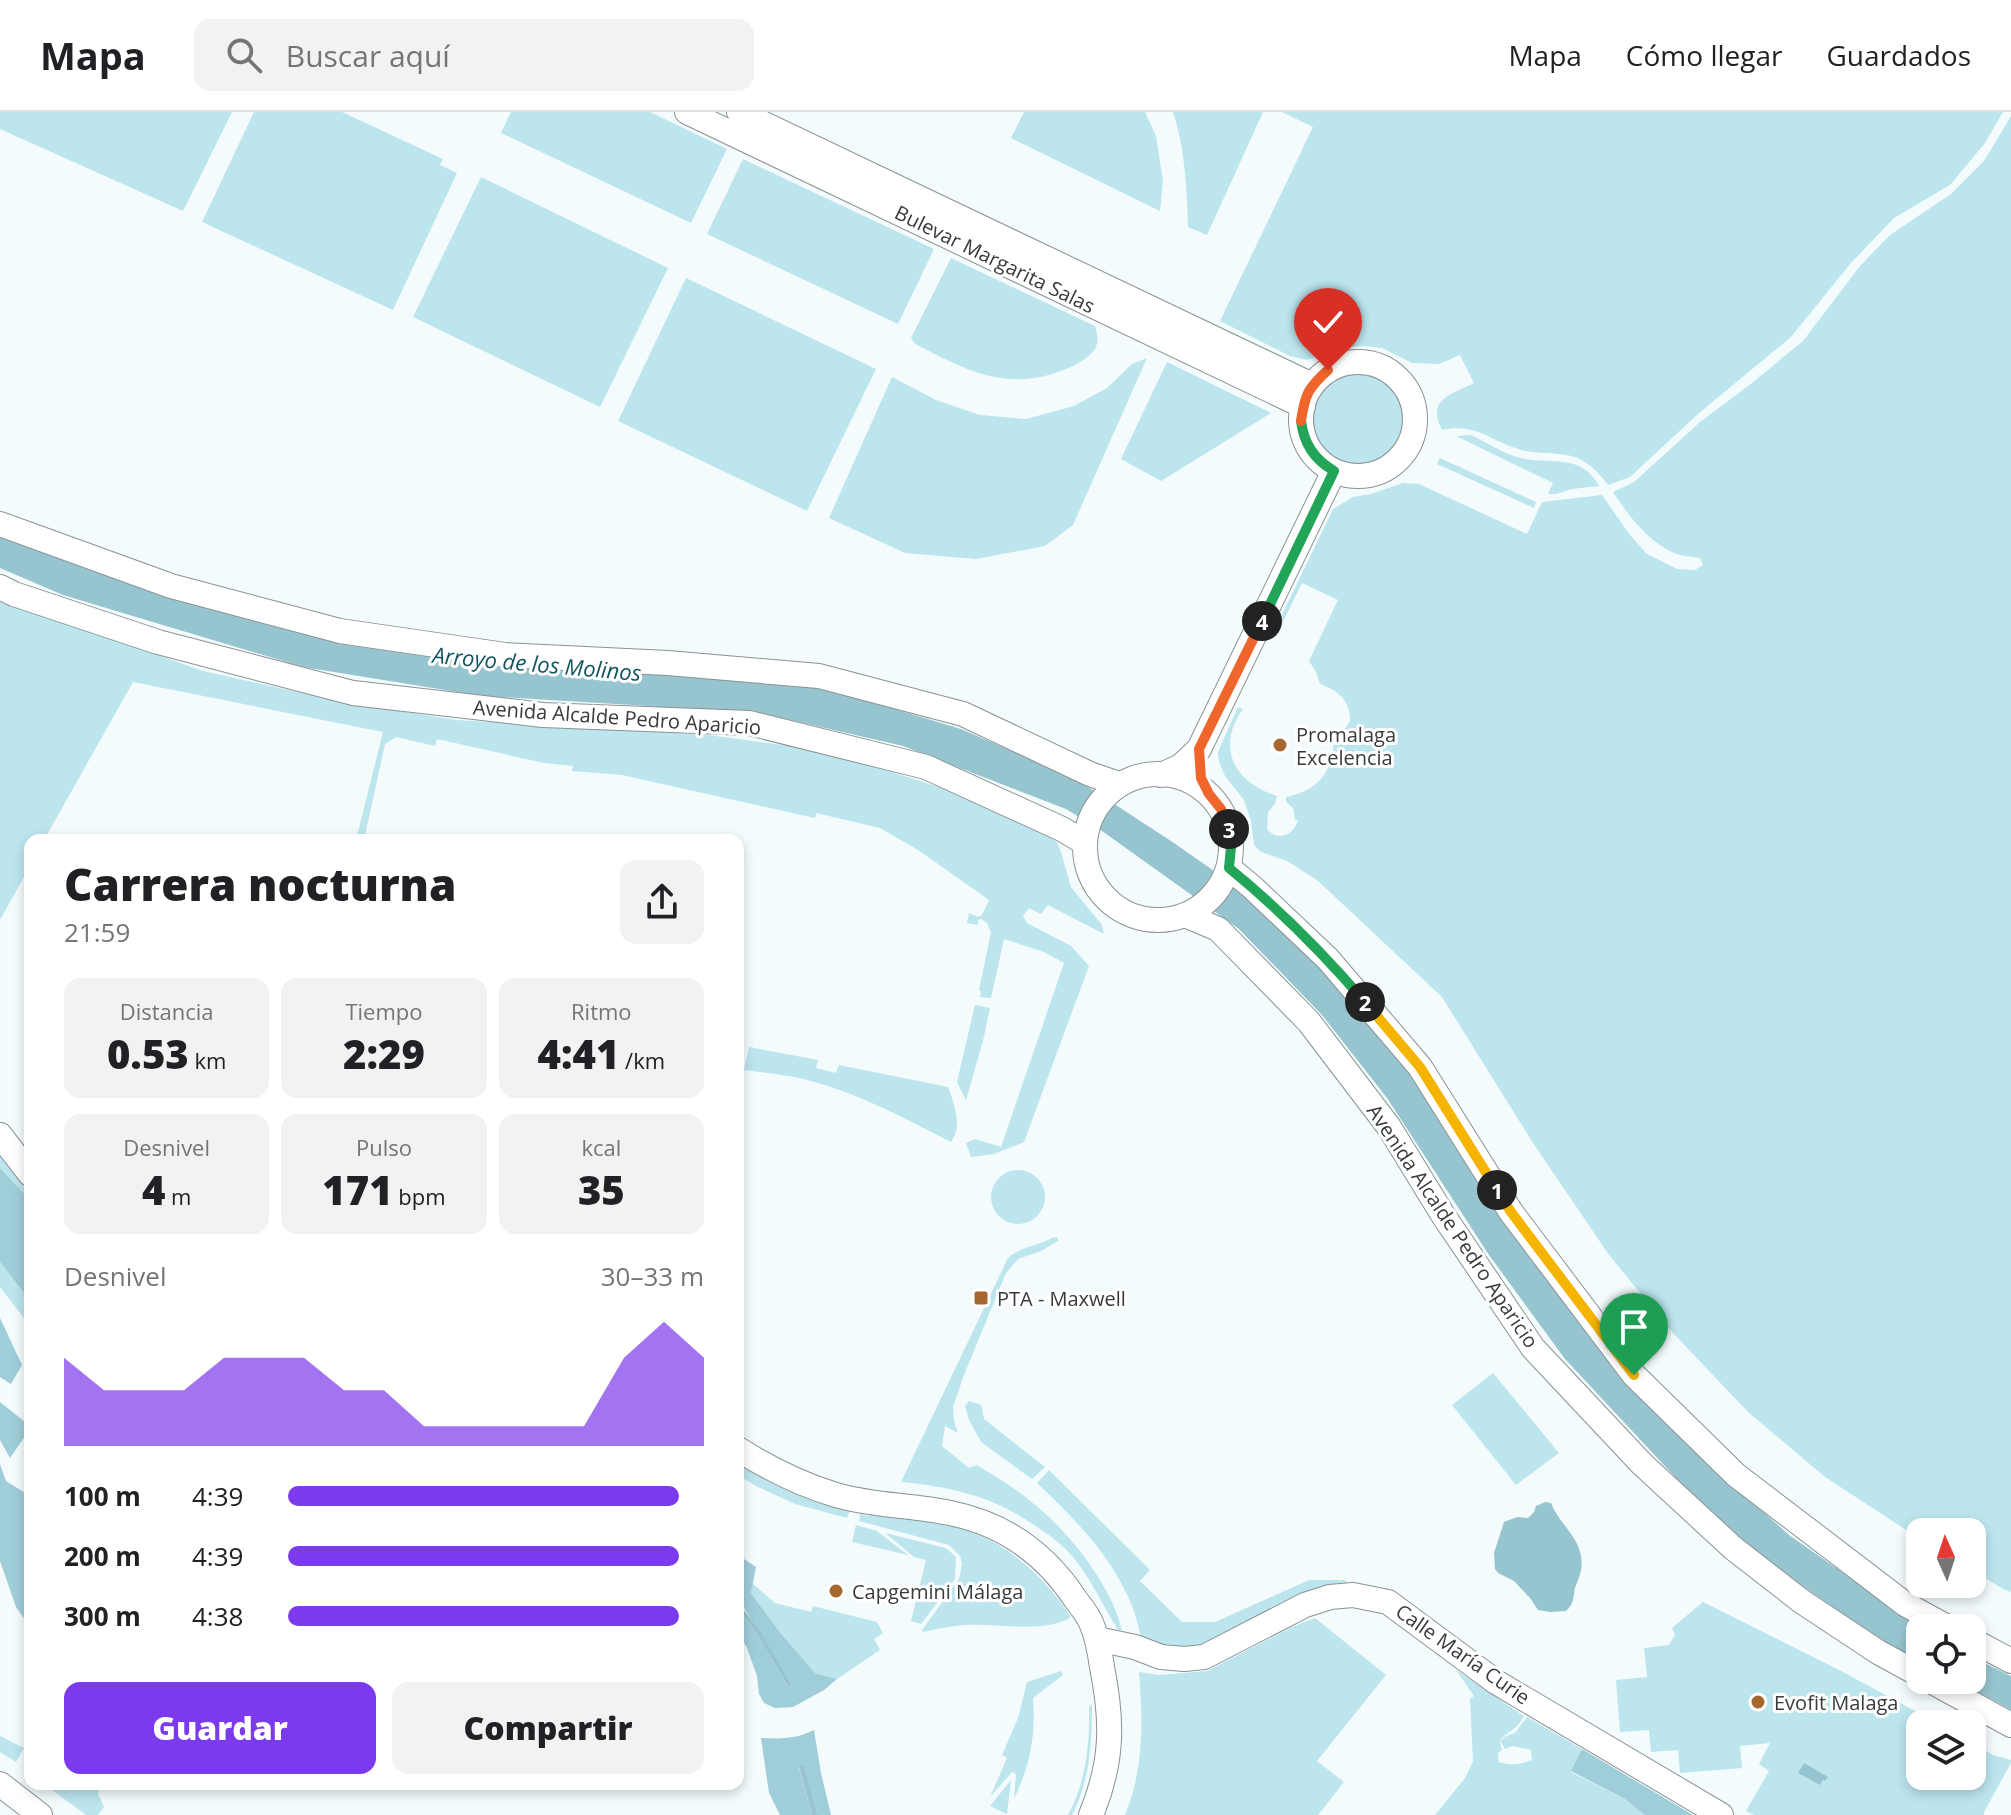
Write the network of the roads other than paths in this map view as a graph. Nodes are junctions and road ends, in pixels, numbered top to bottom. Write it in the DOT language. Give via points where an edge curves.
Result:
graph roads {
  1 [pos="687,112"];
  2 [pos="739,112"];
  3 [pos="1308,395"];
  4 [pos="1334,471"];
  5 [pos="0,524"];
  6 [pos="0,587"];
  7 [pos="1199,749"];
  8 [pos="1161,775"];
  9 [pos="1119,784"];
  10 [pos="1209,794"];
  11 [pos="1085,843"];
  12 [pos="1229,868"];
  13 [pos="1185,915"];
  14 [pos="0,1135"];
  15 [pos="24,1166"];
  16 [pos="744,1453"];
  17 [pos="1923,1614"];
  18 [pos="1097,1639"];
  19 [pos="1986,1648"];
  20 [pos="2011,1661"];
  21 [pos="1906,1667"];
  22 [pos="1955,1694"];
  23 [pos="2011,1725"];
  24 [pos="0,1784"];
  25 [pos="40,1815"];
  26 [pos="1091,1815"];
  27 [pos="1721,1815"];
  1 -- 3 [label="street, Bulevar Margarita Salas"];
  2 -- 3 [label="street, Bulevar Margarita Salas"];
  3 -- 4 [label="street" via="1301,422 1305,443"];
  3 -- 4 [label="street" via="1328,370 1342,364 1380,365 1399,377 1414,403 1414,436 1407,451 1380,473 1363,477"];
  4 -- 7 [label="street"];
  5 -- 9 [label="street" via="171,586 340,631 505,655 819,676 963,714"];
  6 -- 11 [label="street, Avenida Alcalde Pedro Aparicio" via="158,642 353,693 543,715 749,723 926,767"];
  7 -- 8 [label="street"];
  7 -- 10 [label="street" via="1201,778"];
  8 -- 9 [label="street" via="1137,776"];
  8 -- 10 [label="street" via="1185,779"];
  9 -- 11 [label="street, Avenida Alcalde Pedro Aparicio" via="1098,803"];
  10 -- 12 [label="street" via="1229,826"];
  11 -- 13 [label="street, Avenida Alcalde Pedro Aparicio" via="1090,877 1109,902 1134,917 1164,920"];
  12 -- 13 [label="street" via="1219,888"];
  12 -- 17 [label="street" via="1328,959 1420,1067 1511,1212 1634,1375 1736,1475"];
  13 -- 21 [label="street, Avenida Alcalde Pedro Aparicio" via="1218,929 1309,1022 1389,1127 1533,1348 1642,1464 1733,1548 1801,1601"];
  14 -- 15 [label="street"];
  16 -- 18 [label="street" via="837,1495 952,1513 1021,1541 1062,1578"];
  18 -- 26 [label="street" via="1106,1685 1109,1758"];
  18 -- 27 [label="street, Calle María Curie" via="1161,1657 1204,1657 1330,1597 1388,1602 1496,1682"];
  19 -- 20 [label="street"];
  22 -- 23 [label="street"];
  24 -- 25 [label="street"];
}
